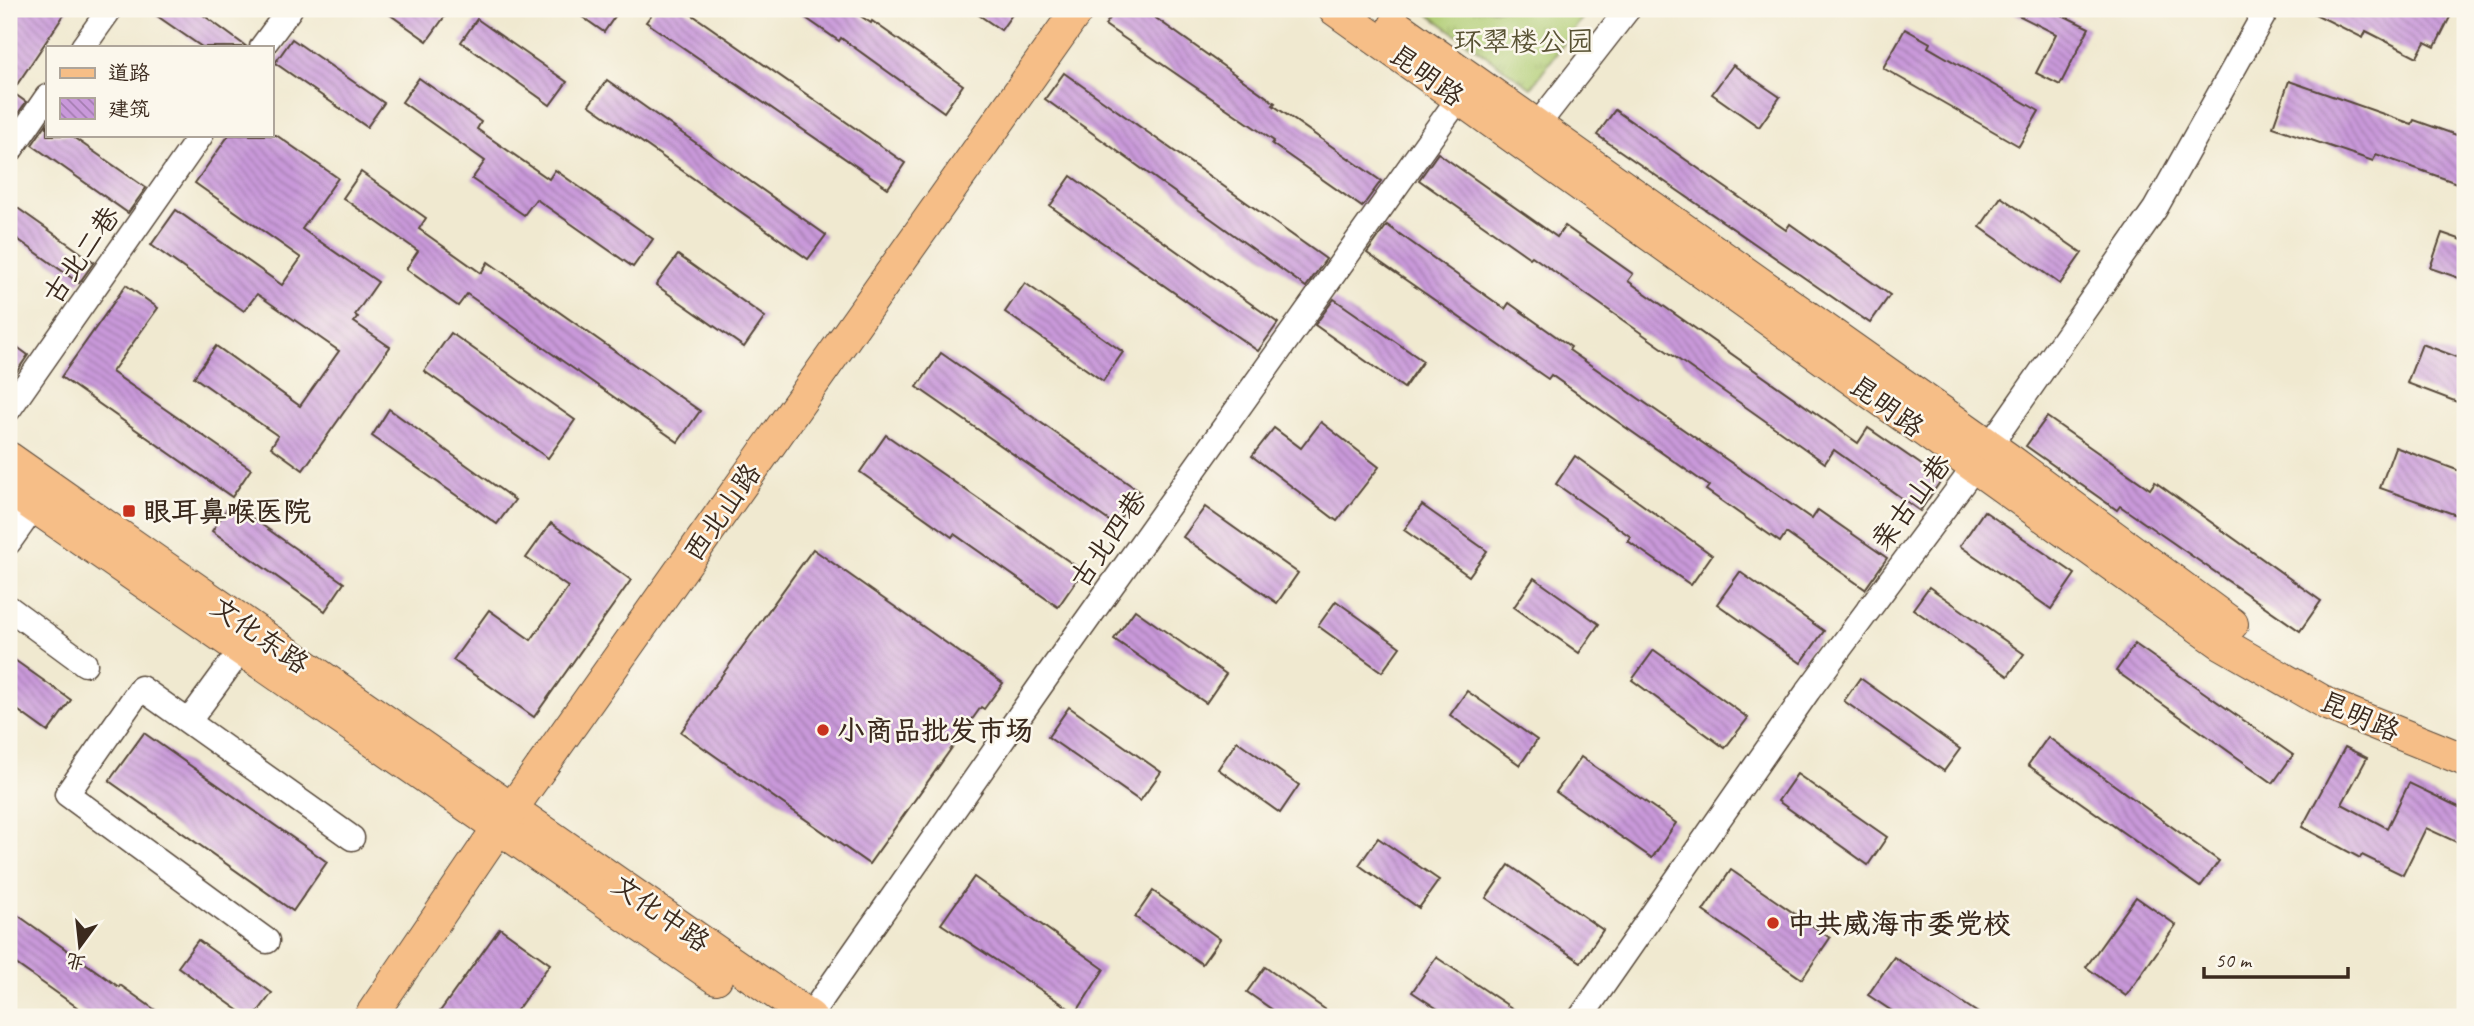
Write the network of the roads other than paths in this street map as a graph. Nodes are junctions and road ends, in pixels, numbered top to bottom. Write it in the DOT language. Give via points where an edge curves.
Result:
graph roads {
  1 [pos="110,9"];
  2 [pos="289,9"];
  3 [pos="1078,9"];
  4 [pos="1334,9"];
  5 [pos="1371,9"];
  6 [pos="1628,9"];
  7 [pos="2267,9"];
  8 [pos="84,46"];
  9 [pos="263,46"];
  10 [pos="46,98"];
  11 [pos="1459,98"];
  12 [pos="1530,135"];
  13 [pos="200,136"];
  14 [pos="9,152"];
  15 [pos="9,409"];
  16 [pos="1981,457"];
  17 [pos="9,458"];
  18 [pos="21,498"];
  19 [pos="9,542"];
  20 [pos="9,608"];
  21 [pos="242,650"];
  22 [pos="85,664"];
  23 [pos="190,722"];
  24 [pos="2465,738"];
  25 [pos="2465,760"];
  26 [pos="506,818"];
  27 [pos="352,838"];
  28 [pos="267,941"];
  29 [pos="370,1017"];
  30 [pos="773,1017"];
  31 [pos="809,1017"];
  32 [pos="1581,1017"];
  1 -- 8 [label="street"];
  2 -- 9 [label="street"];
  3 -- 26 [label="main road, 西北山路"];
  4 -- 11 [label="main road, 昆明路"];
  5 -- 12 [label="main road, 昆明路"];
  6 -- 12 [label="street"];
  7 -- 16 [label="street, 亲古山巷" via="2155,209"];
  10 -- 14 [label="street"];
  11 -- 12 [label="main road, 昆明路"];
  11 -- 31 [label="street, 古北四巷"];
  12 -- 16 [label="main road, 昆明路"];
  13 -- 15 [label="street, 古北二巷"];
  16 -- 24 [label="main road, 昆明路" via="2234,626 2339,688"];
  16 -- 25 [label="main road, 昆明路" via="2221,643 2329,705"];
  16 -- 32 [label="street, 亲古山巷" via="1808,691"];
  17 -- 26 [label="main road, 文化东路" via="255,631"];
  18 -- 19 [label="street"];
  18 -- 21 [label="main road"];
  20 -- 22 [label="street"];
  21 -- 23 [label="street"];
  21 -- 26 [label="main road"];
  23 -- 27 [label="street"];
  23 -- 28 [label="street" via="141,688 67,794"];
  26 -- 29 [label="main road, 西北山路"];
  26 -- 30 [label="main road"];
  26 -- 31 [label="main road, 文化中路"];
}
